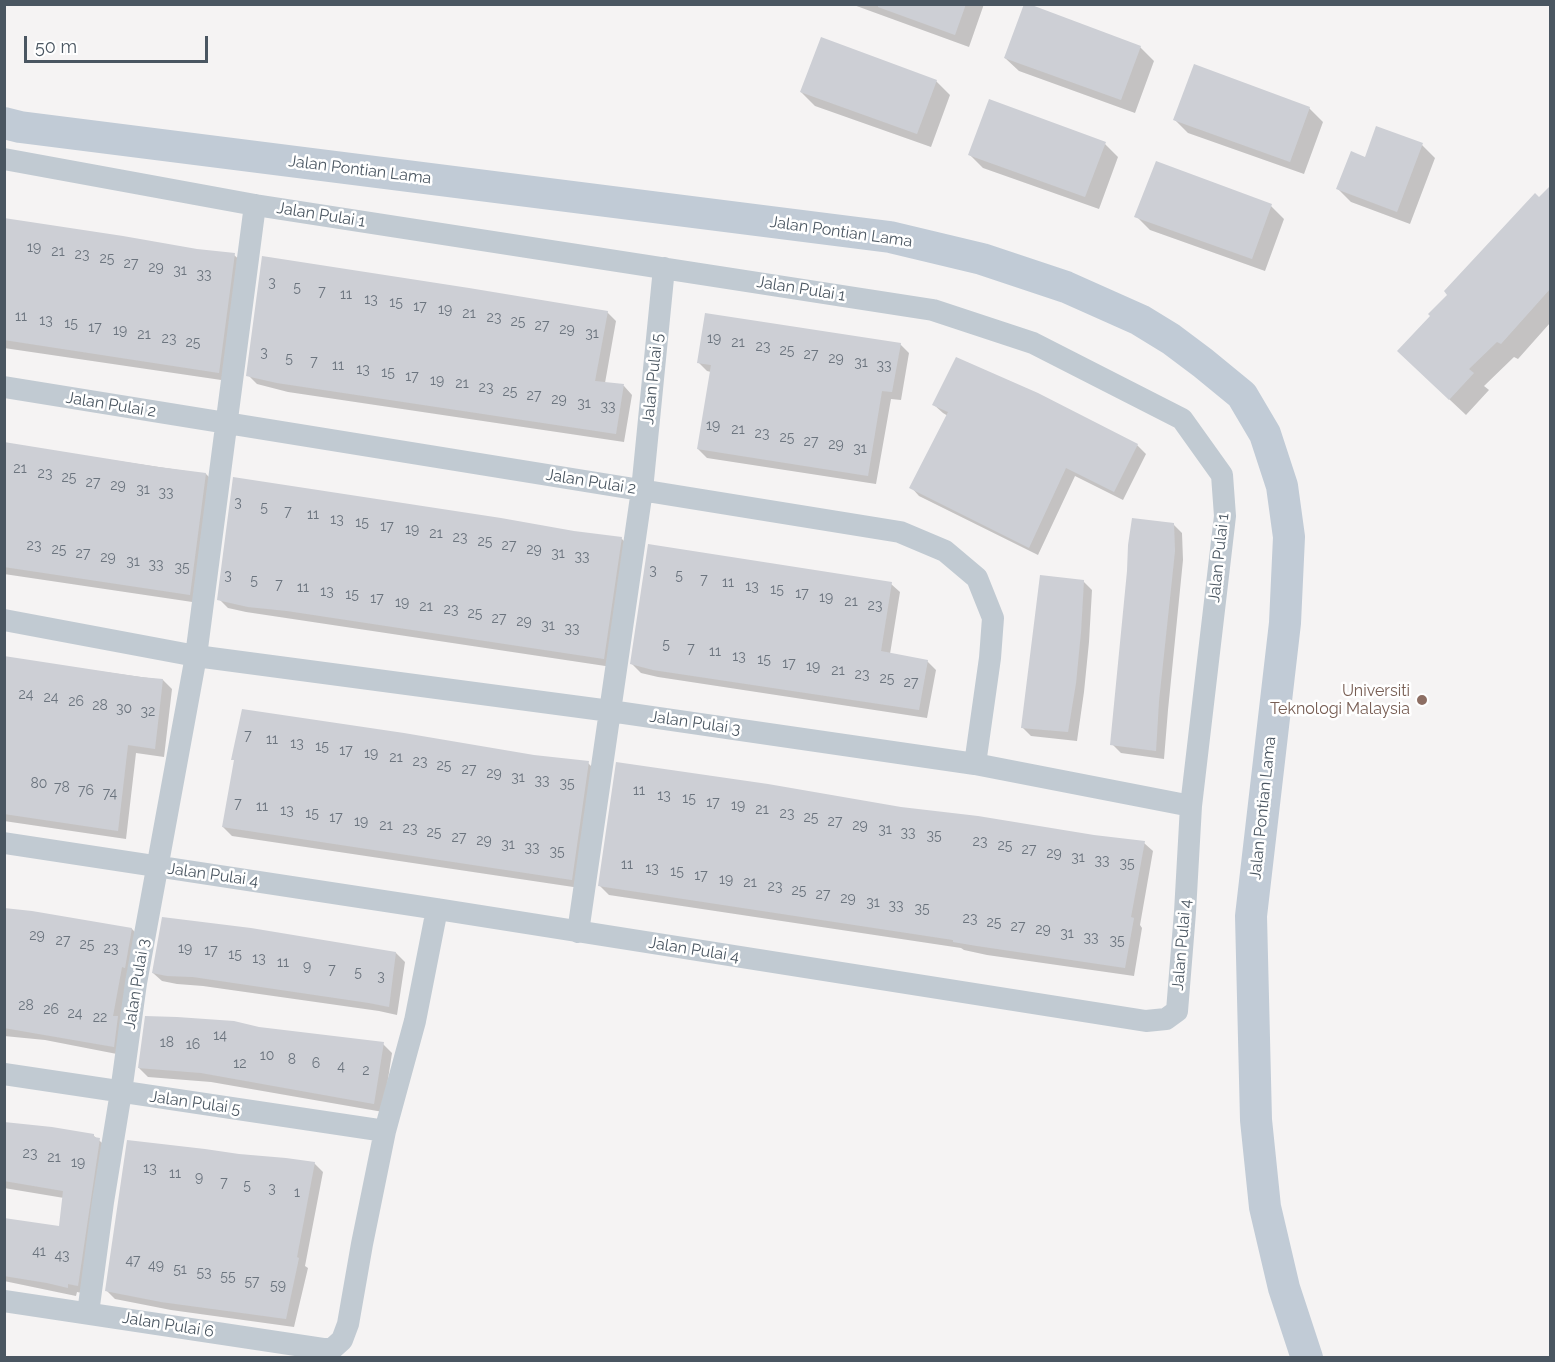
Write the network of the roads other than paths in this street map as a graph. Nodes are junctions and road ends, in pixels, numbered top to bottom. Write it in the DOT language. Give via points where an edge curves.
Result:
graph roads {
  1 [pos="10,126"];
  2 [pos="4,159"];
  3 [pos="255,205"];
  4 [pos="664,268"];
  5 [pos="4,387"];
  6 [pos="226,423"];
  7 [pos="642,490"];
  8 [pos="4,620"];
  9 [pos="196,656"];
  10 [pos="610,711"];
  11 [pos="975,764"];
  12 [pos="1191,806"];
  13 [pos="4,843"];
  14 [pos="157,867"];
  15 [pos="437,909"];
  16 [pos="578,932"];
  17 [pos="4,1074"];
  18 [pos="121,1092"];
  19 [pos="385,1131"];
  20 [pos="4,1301"];
  21 [pos="88,1313"];
  22 [pos="1307,1358"];
  1 -- 22 [label="street, Jalan Pontian Lama" via="890,237 982,259 1066,287 1140,320 1171,339 1242,395 1265,434 1282,486 1289,537 1285,623 1251,916 1256,1120 1265,1207 1284,1288"];
  2 -- 3 [label="street, Jalan Pulai 1"];
  3 -- 4 [label="street, Jalan Pulai 1"];
  3 -- 6 [label="street"];
  4 -- 7 [label="street, Jalan Pulai 5"];
  4 -- 12 [label="street, Jalan Pulai 1" via="933,310 1034,343 1182,419 1222,475 1225,516"];
  5 -- 6 [label="street, Jalan Pulai 2"];
  6 -- 7 [label="street, Jalan Pulai 2"];
  6 -- 9 [label="street"];
  7 -- 10 [label="street, Jalan Pulai 5"];
  7 -- 11 [label="street, Jalan Pulai 2" via="900,532 945,551 977,578 993,618"];
  8 -- 9 [label="street, Jalan Pulai 3"];
  9 -- 10 [label="street, Jalan Pulai 3"];
  9 -- 14 [label="street, Jalan Pulai 3"];
  10 -- 11 [label="street, Jalan Pulai 3"];
  10 -- 16 [label="street, Jalan Pulai 5"];
  11 -- 12 [label="street, Jalan Pulai 3"];
  12 -- 16 [label="street, Jalan Pulai 4" via="1177,1011 1166,1019 1146,1021"];
  13 -- 14 [label="street, Jalan Pulai 4"];
  14 -- 15 [label="street, Jalan Pulai 4"];
  14 -- 18 [label="street, Jalan Pulai 3"];
  15 -- 16 [label="street, Jalan Pulai 4"];
  15 -- 19 [label="street" via="415,1021"];
  17 -- 18 [label="street, Jalan Pulai 5"];
  18 -- 19 [label="street, Jalan Pulai 5"];
  18 -- 21 [label="street, Jalan Pulai 3"];
  19 -- 21 [label="street, Jalan Pulai 6" via="348,1324 342,1340 332,1349"];
  20 -- 21 [label="street, Jalan Pulai 6"];
}
